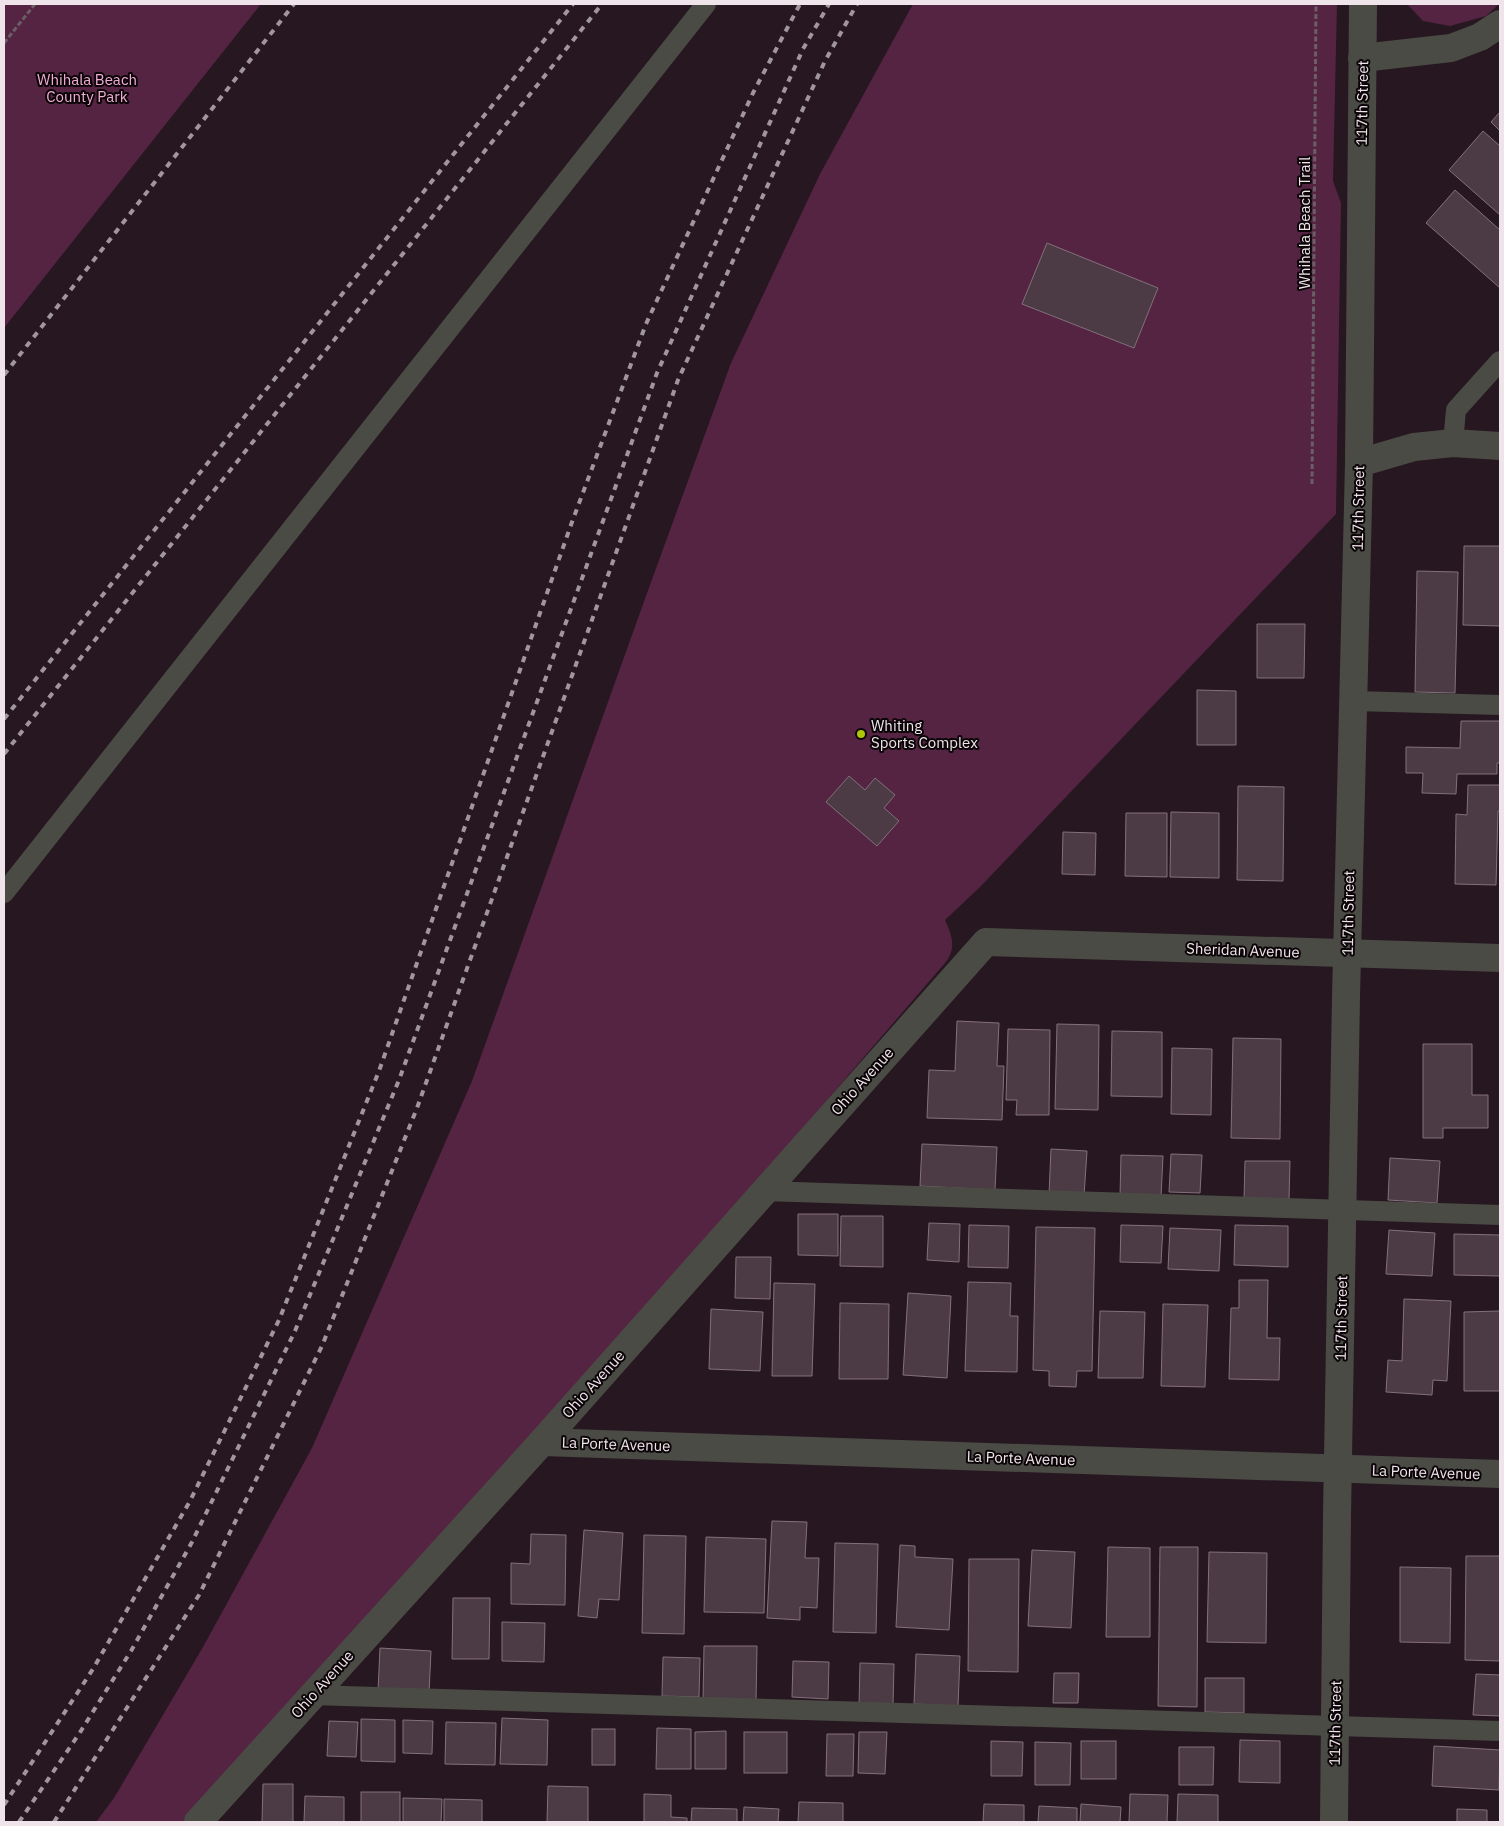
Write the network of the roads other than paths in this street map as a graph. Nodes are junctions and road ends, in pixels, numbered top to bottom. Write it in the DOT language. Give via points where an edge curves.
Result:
graph roads {
  1 [pos="706,4"];
  2 [pos="1363,4"];
  3 [pos="1500,24"];
  4 [pos="1362,58"];
  5 [pos="1500,361"];
  6 [pos="1453,443"];
  7 [pos="1500,446"];
  8 [pos="1359,463"];
  9 [pos="1354,701"];
  10 [pos="1500,705"];
  11 [pos="4,893"];
  12 [pos="986,942"];
  13 [pos="1347,953"];
  14 [pos="1500,958"];
  15 [pos="764,1191"];
  16 [pos="1343,1209"];
  17 [pos="1500,1215"];
  18 [pos="542,1442"];
  19 [pos="1338,1469"];
  20 [pos="1500,1474"];
  21 [pos="311,1695"];
  22 [pos="1335,1726"];
  23 [pos="1500,1731"];
  24 [pos="198,1822"];
  25 [pos="1334,1822"];
  1 -- 11 [label="lane"];
  2 -- 4 [label="street, 117th Street"];
  3 -- 4 [label="street" via="1480,37 1451,48"];
  4 -- 8 [label="street, 117th Street"];
  5 -- 6 [label="lane" via="1456,410"];
  6 -- 7 [label="street"];
  6 -- 8 [label="street" via="1414,447"];
  8 -- 9 [label="street, 117th Street"];
  9 -- 10 [label="lane"];
  9 -- 13 [label="street, 117th Street"];
  12 -- 13 [label="street, Sheridan Avenue"];
  12 -- 15 [label="street, Ohio Avenue"];
  13 -- 14 [label="street, Sheridan Avenue"];
  13 -- 16 [label="street, 117th Street"];
  15 -- 16 [label="lane"];
  15 -- 18 [label="street, Ohio Avenue"];
  16 -- 17 [label="lane"];
  16 -- 19 [label="street, 117th Street"];
  18 -- 19 [label="street, La Porte Avenue"];
  18 -- 21 [label="street, Ohio Avenue"];
  19 -- 20 [label="street, La Porte Avenue"];
  19 -- 22 [label="street, 117th Street"];
  21 -- 22 [label="lane"];
  21 -- 24 [label="street, Ohio Avenue"];
  22 -- 23 [label="lane"];
  22 -- 25 [label="street, 117th Street"];
}
